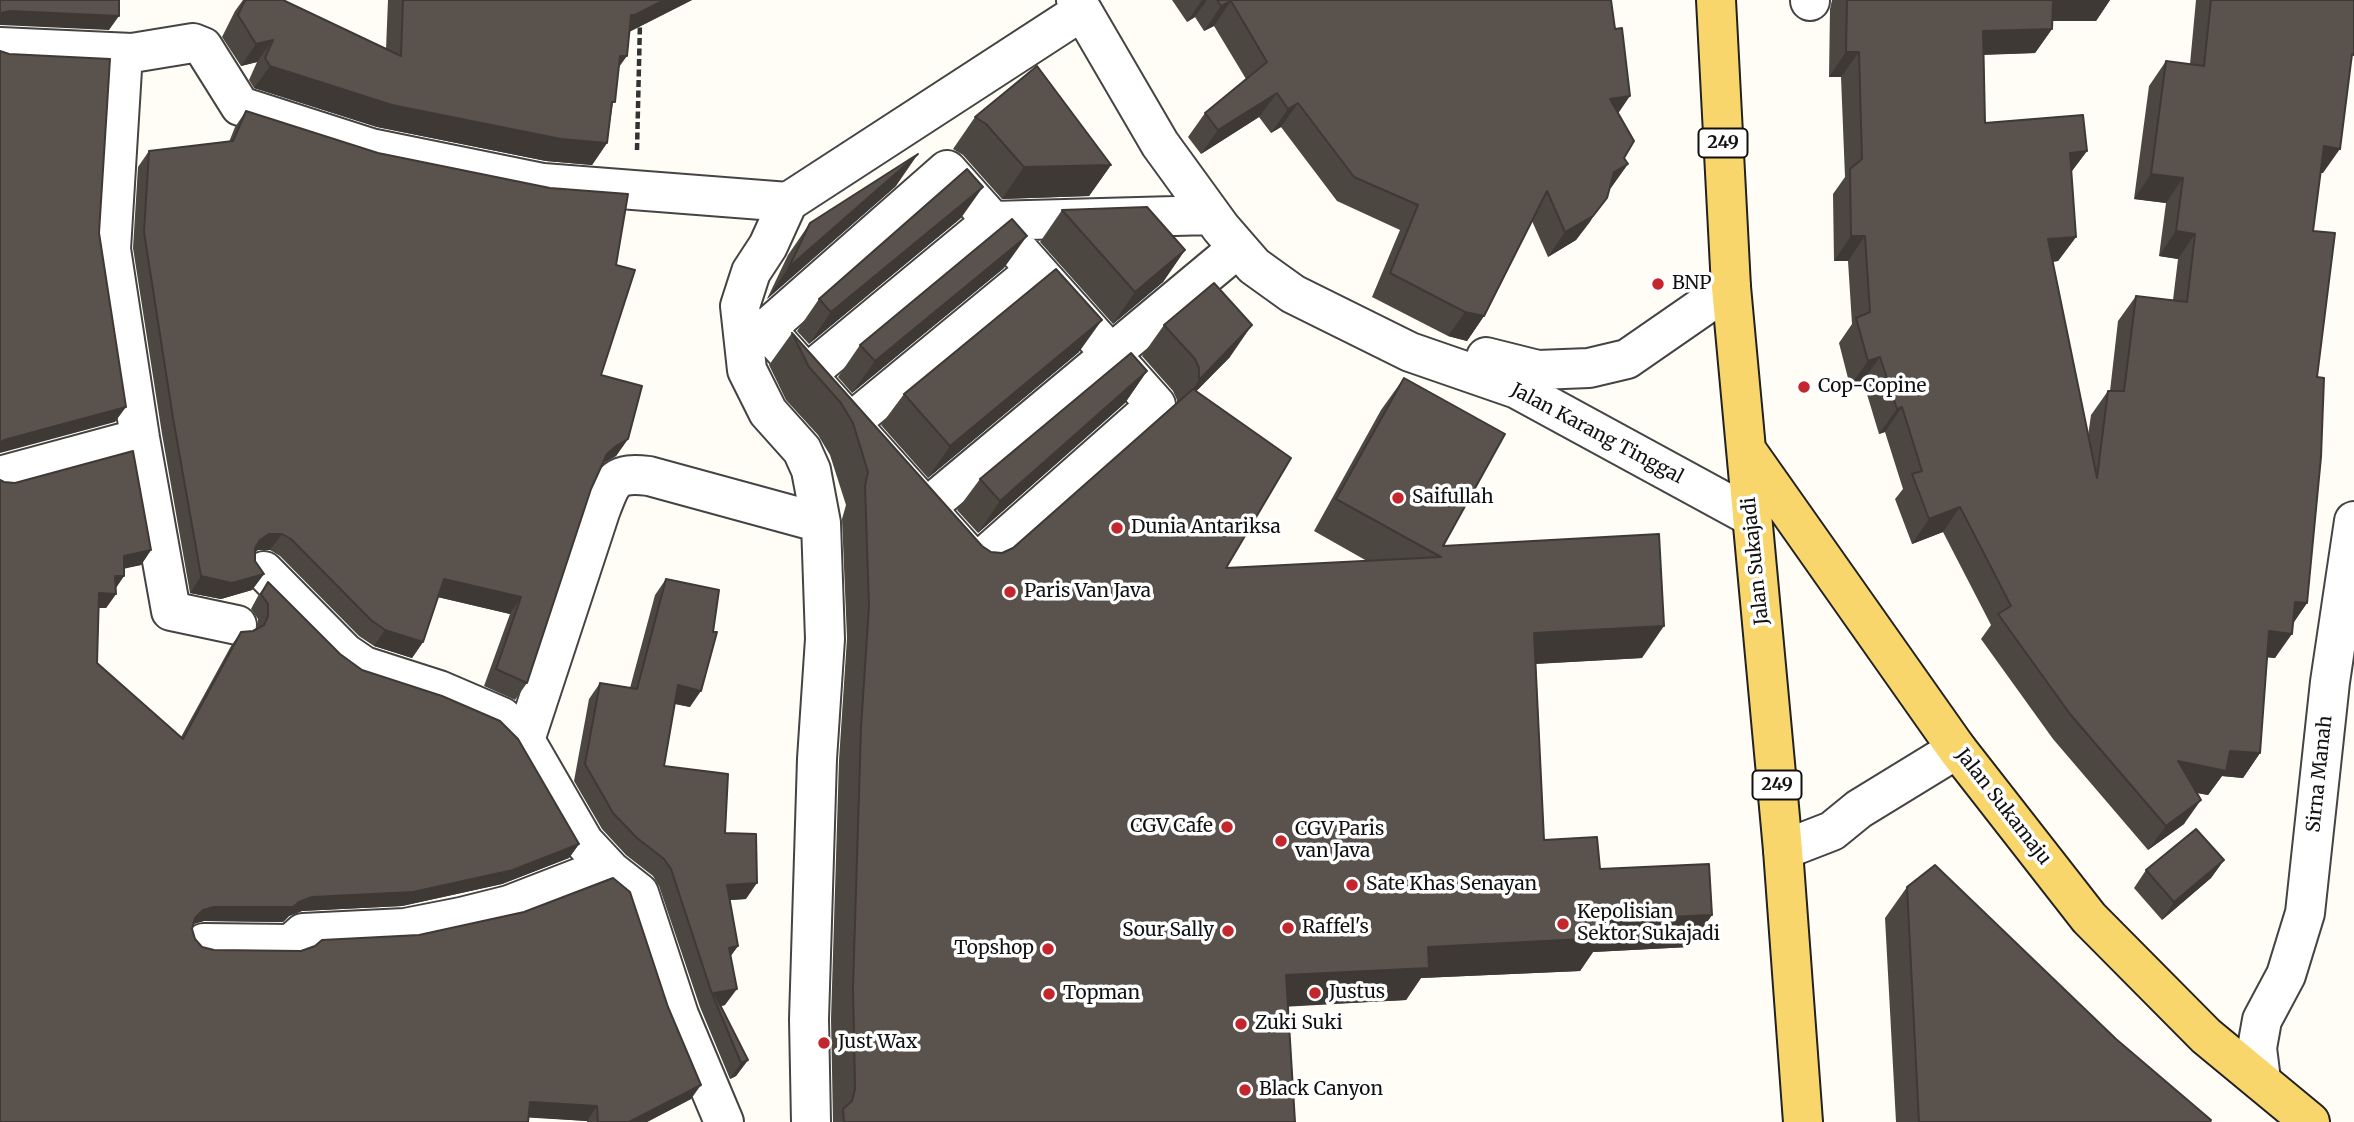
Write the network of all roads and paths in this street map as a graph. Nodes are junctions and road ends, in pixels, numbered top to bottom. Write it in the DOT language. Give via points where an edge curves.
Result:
graph roads {
  1 [pos="1716,0"];
  2 [pos="1079,5"];
  3 [pos="640,13"];
  4 [pos="0,47"];
  5 [pos="123,53"];
  6 [pos="636,190"];
  7 [pos="788,202"];
  8 [pos="1211,215"];
  9 [pos="992,221"];
  10 [pos="1238,248"];
  11 [pos="1036,270"];
  12 [pos="1731,287"];
  13 [pos="1361,328"];
  14 [pos="1111,355"];
  15 [pos="807,374"];
  16 [pos="850,423"];
  17 [pos="140,438"];
  18 [pos="1745,449"];
  19 [pos="0,477"];
  20 [pos="926,508"];
  21 [pos="1752,517"];
  22 [pos="2354,521"];
  23 [pos="821,523"];
  24 [pos="264,571"];
  25 [pos="237,625"];
  26 [pos="2342,684"];
  27 [pos="525,740"];
  28 [pos="1957,749"];
  29 [pos="1783,850"];
  30 [pos="607,867"];
  31 [pos="204,943"];
  32 [pos="2262,1020"];
  33 [pos="2206,1036"];
  34 [pos="2261,1080"];
  35 [pos="724,1122"];
  36 [pos="811,1122"];
  37 [pos="1803,1122"];
  38 [pos="2310,1122"];
  1 -- 12 [label="main road, Jalan Sukajadi / 249"];
  2 -- 7 [label="street"];
  2 -- 8 [label="street, Jalan Karang Tinggal" via="1160,144"];
  3 -- 6 [label="path"];
  4 -- 5 [label="street"];
  5 -- 6 [label="street" via="193,43 203,47 240,106 371,148 543,183"];
  5 -- 17 [label="street" via="111,249"];
  6 -- 7 [label="street"];
  7 -- 23 [label="street" via="751,272 740,306 747,370 768,412 802,450 811,470"];
  8 -- 9 [label="street"];
  8 -- 10 [label="street, Jalan Karang Tinggal"];
  9 -- 11 [label="street"];
  9 -- 15 [label="street"];
  9 -- 15 [label="street" via="947,170 766,329"];
  10 -- 13 [label="street, Jalan Karang Tinggal" via="1254,266 1293,294"];
  10 -- 14 [label="street"];
  11 -- 14 [label="street"];
  11 -- 16 [label="street"];
  12 -- 13 [label="street, Jalan Karang Tinggal" via="1627,359 1589,368 1538,370"];
  12 -- 18 [label="main road, Jalan Sukajadi / 249"];
  13 -- 21 [label="street, Jalan Karang Tinggal" via="1410,352 1517,389"];
  14 -- 20 [label="street"];
  14 -- 20 [label="street" via="1156,405 976,564"];
  15 -- 16 [label="street"];
  16 -- 20 [label="street"];
  17 -- 19 [label="street"];
  17 -- 25 [label="street" via="171,611"];
  18 -- 21 [label="main road, Jalan Sukajadi / 249"];
  18 -- 28 [label="main road, Jalan Sukamaju"];
  21 -- 29 [label="main road, Jalan Sukajadi / 249"];
  22 -- 26 [label="street, Sirna Manah"];
  23 -- 27 [label="street" via="649,476 619,477 600,512"];
  23 -- 36 [label="street" via="825,639 809,1019"];
  24 -- 27 [label="street" via="345,653 364,666 502,717"];
  26 -- 32 [label="street, Sirna Manah" via="2305,913 2286,975"];
  27 -- 30 [label="street" via="584,842"];
  28 -- 29 [label="street" via="1859,809 1832,831"];
  28 -- 33 [label="main road, Jalan Sukamaju" via="2089,918"];
  29 -- 37 [label="main road, Jalan Sukajadi / 249"];
  30 -- 31 [label="street" via="509,905 405,929 303,933 291,944"];
  30 -- 35 [label="street" via="639,893 679,1015"];
  32 -- 33 [label="street" via="2235,1032"];
  32 -- 34 [label="street, Sirna Manah" via="2257,1048"];
  33 -- 34 [label="main road, Jalan Sukamaju"];
  34 -- 38 [label="main road, Jalan Sukamaju"];
}
